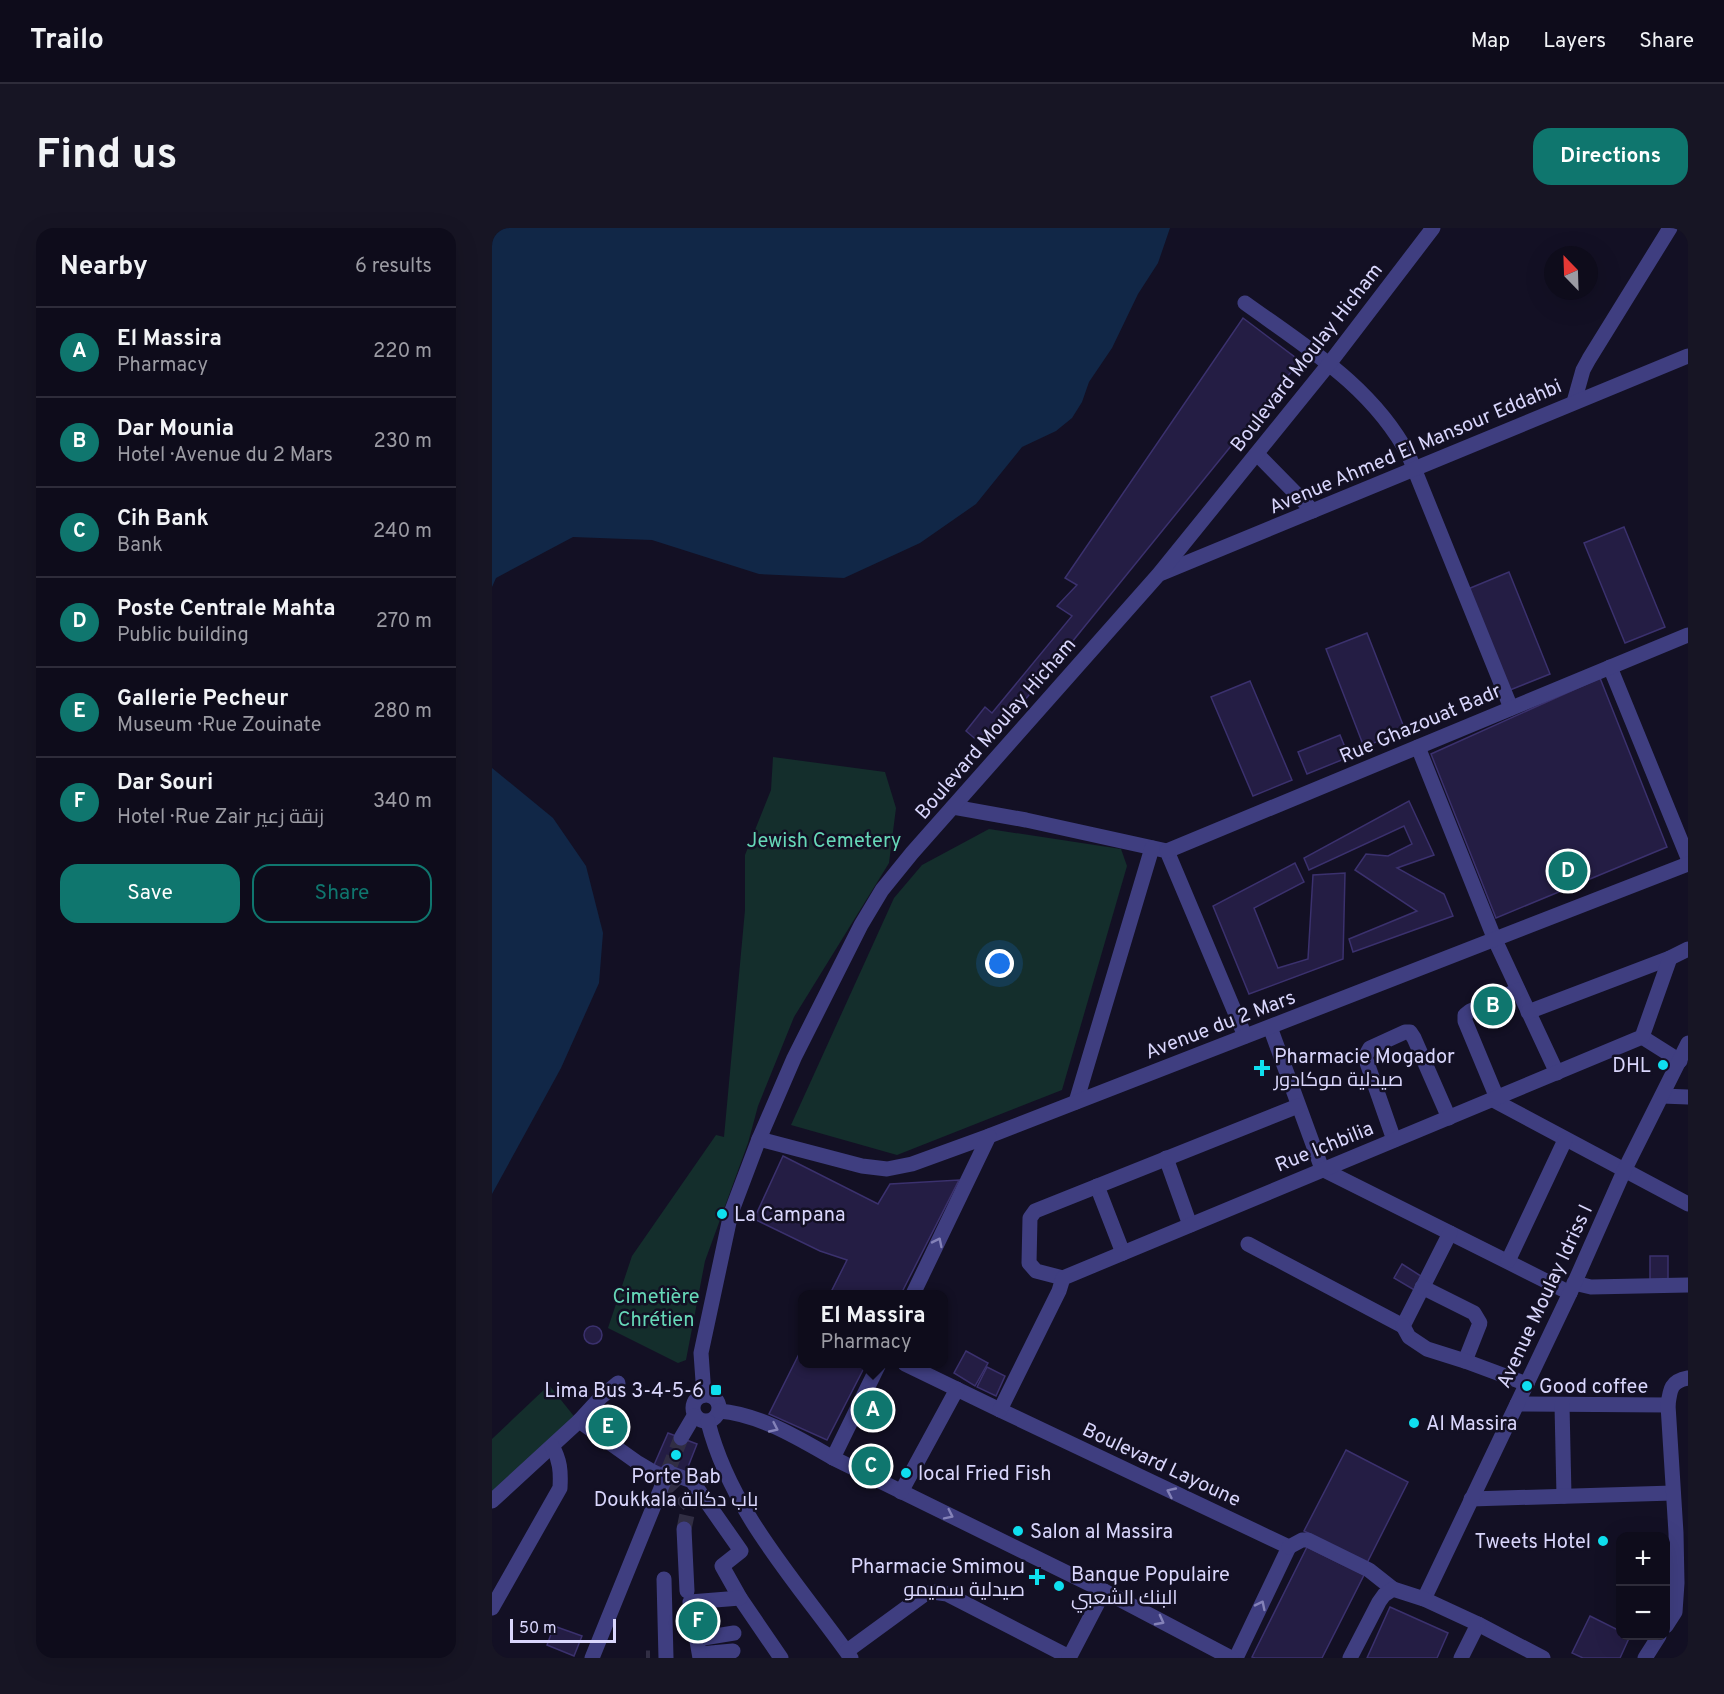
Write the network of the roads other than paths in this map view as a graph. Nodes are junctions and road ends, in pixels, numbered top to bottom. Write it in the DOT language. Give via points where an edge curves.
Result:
graph roads {
  1 [pos="1433,228"];
  2 [pos="1670,228"];
  3 [pos="1245,303"];
  4 [pos="1688,356"];
  5 [pos="1329,364"];
  6 [pos="1574,402"];
  7 [pos="1257,454"];
  8 [pos="1413,469"];
  9 [pos="1313,512"];
  10 [pos="1159,574"];
  11 [pos="1688,635"];
  12 [pos="1610,667"];
  13 [pos="1511,708"];
  14 [pos="1418,747"];
  15 [pos="953,807"];
  16 [pos="1152,848"];
  17 [pos="1167,851"];
  18 [pos="1688,858"];
  19 [pos="1688,864"];
  20 [pos="1494,940"];
  21 [pos="1688,949"];
  22 [pos="1670,958"];
  23 [pos="1518,990"];
  24 [pos="1528,1012"];
  25 [pos="1270,1028"];
  26 [pos="1245,1036"];
  27 [pos="1642,1037"];
  28 [pos="1688,1043"];
  29 [pos="1680,1061"];
  30 [pos="1557,1073"];
  31 [pos="1662,1095"];
  32 [pos="1688,1097"];
  33 [pos="1495,1099"];
  34 [pos="1076,1102"];
  35 [pos="1298,1107"];
  36 [pos="1449,1118"];
  37 [pos="989,1136"];
  38 [pos="759,1138"];
  39 [pos="1394,1140"];
  40 [pos="1565,1140"];
  41 [pos="1166,1158"];
  42 [pos="1322,1169"];
  43 [pos="1624,1171"];
  44 [pos="1097,1186"];
  45 [pos="1688,1204"];
  46 [pos="1190,1225"];
  47 [pos="1450,1233"];
  48 [pos="1248,1244"];
  49 [pos="1123,1253"];
  50 [pos="1508,1262"];
  51 [pos="1063,1278"];
  52 [pos="1688,1285"];
  53 [pos="1422,1287"];
  54 [pos="1572,1288"];
  55 [pos="915,1290"];
  56 [pos="1403,1326"];
  57 [pos="1465,1361"];
  58 [pos="877,1368"];
  59 [pos="913,1368"];
  60 [pos="1688,1378"];
  61 [pos="618,1383"];
  62 [pos="1527,1384"];
  63 [pos="957,1389"];
  64 [pos="704,1395"];
  65 [pos="1517,1404"];
  66 [pos="1562,1405"];
  67 [pos="1668,1405"];
  68 [pos="1000,1410"];
  69 [pos="707,1416"];
  70 [pos="579,1421"];
  71 [pos="681,1438"];
  72 [pos="552,1446"];
  73 [pos="833,1458"];
  74 [pos="666,1474"];
  75 [pos="901,1492"];
  76 [pos="1673,1493"];
  77 [pos="1564,1496"];
  78 [pos="1471,1499"];
  79 [pos="492,1501"];
  80 [pos="684,1529"];
  81 [pos="1682,1533"];
  82 [pos="762,1538"];
  83 [pos="1289,1547"];
  84 [pos="741,1551"];
  85 [pos="664,1578"];
  86 [pos="498,1586"];
  87 [pos="1393,1589"];
  88 [pos="687,1591"];
  89 [pos="1104,1591"];
  90 [pos="1682,1597"];
  91 [pos="740,1598"];
  92 [pos="1424,1599"];
  93 [pos="492,1608"];
  94 [pos="1670,1620"];
  95 [pos="1478,1624"];
  96 [pos="734,1633"];
  97 [pos="697,1639"];
  98 [pos="1656,1640"];
  99 [pos="733,1651"];
  100 [pos="849,1655"];
  101 [pos="700,1656"];
  102 [pos="1069,1657"];
  103 [pos="592,1658"];
  104 [pos="666,1658"];
  105 [pos="781,1658"];
  106 [pos="1231,1658"];
  107 [pos="1236,1658"];
  108 [pos="1350,1658"];
  109 [pos="1461,1658"];
  110 [pos="1543,1658"];
  111 [pos="1645,1658"];
  1 -- 5 [label="street, Boulevard Moulay Hicham"];
  2 -- 6 [label="street" via="1589,359"];
  3 -- 5 [label="street"];
  4 -- 6 [label="street, Avenue Ahmed El Mansour Eddahbi"];
  5 -- 7 [label="street, Boulevard Moulay Hicham"];
  5 -- 8 [label="street" via="1377,408 1400,440"];
  6 -- 8 [label="street, Avenue Ahmed El Mansour Eddahbi"];
  7 -- 9 [label="street"];
  7 -- 10 [label="street, Boulevard Moulay Hicham"];
  8 -- 9 [label="street, Avenue Ahmed El Mansour Eddahbi"];
  8 -- 13 [label="street"];
  9 -- 10 [label="street, Avenue Ahmed El Mansour Eddahbi"];
  10 -- 15 [label="street, Boulevard Moulay Hicham"];
  11 -- 12 [label="street, Rue Ghazouat Badr"];
  12 -- 13 [label="street, Rue Ghazouat Badr"];
  12 -- 18 [label="street"];
  13 -- 14 [label="street, Rue Ghazouat Badr"];
  14 -- 17 [label="street, Rue Ghazouat Badr"];
  14 -- 20 [label="street"];
  15 -- 16 [label="street"];
  15 -- 38 [label="street, Boulevard Moulay Hicham" via="882,890 794,1058"];
  16 -- 17 [label="street"];
  16 -- 34 [label="street"];
  17 -- 26 [label="street"];
  19 -- 20 [label="street, Avenue du 2 Mars"];
  20 -- 23 [label="street"];
  20 -- 25 [label="street, Avenue du 2 Mars"];
  21 -- 22 [label="street"];
  22 -- 24 [label="street"];
  22 -- 27 [label="street"];
  23 -- 24 [label="street"];
  23 -- 33 [label="street" via="1465,1015"];
  24 -- 30 [label="street"];
  25 -- 26 [label="street, Avenue du 2 Mars"];
  25 -- 35 [label="street"];
  26 -- 34 [label="street, Avenue du 2 Mars"];
  27 -- 29 [label="street"];
  27 -- 30 [label="street, Rue Ichbilia"];
  28 -- 29 [label="street, Avenue Moulay Idriss I"];
  29 -- 31 [label="street, Avenue Moulay Idriss I"];
  30 -- 33 [label="street, Rue Ichbilia"];
  31 -- 32 [label="street"];
  31 -- 43 [label="street, Avenue Moulay Idriss I"];
  33 -- 36 [label="street, Rue Ichbilia"];
  33 -- 40 [label="street"];
  34 -- 37 [label="street, Avenue du 2 Mars"];
  35 -- 41 [label="street"];
  35 -- 42 [label="street"];
  36 -- 39 [label="street, Rue Ichbilia"];
  36 -- 39 [label="street" via="1414,1038 1405,1032 1370,1048 1365,1057"];
  37 -- 38 [label="street, Avenue du 2 Mars" via="887,1169"];
  55 -- 37 [label="street, one-way"];
  38 -- 64 [label="street, Boulevard Moulay Hicham" via="731,1213 701,1353"];
  39 -- 42 [label="street, Rue Ichbilia"];
  40 -- 43 [label="street"];
  40 -- 50 [label="street"];
  41 -- 44 [label="street"];
  41 -- 46 [label="street"];
  42 -- 46 [label="street, Rue Ichbilia"];
  42 -- 47 [label="street"];
  43 -- 45 [label="street"];
  43 -- 54 [label="street, Avenue Moulay Idriss I"];
  44 -- 49 [label="street"];
  44 -- 51 [label="street" via="1031,1215 1029,1263 1036,1271"];
  46 -- 49 [label="street, Rue Ichbilia"];
  47 -- 50 [label="street"];
  47 -- 53 [label="street"];
  48 -- 56 [label="street"];
  49 -- 51 [label="street, Rue Ichbilia"];
  50 -- 54 [label="street"];
  51 -- 68 [label="street"];
  52 -- 54 [label="street"];
  53 -- 56 [label="street"];
  53 -- 57 [label="street" via="1478,1317 1480,1323"];
  54 -- 62 [label="street, Avenue Moulay Idriss I"];
  56 -- 57 [label="street" via="1417,1344"];
  57 -- 62 [label="street"];
  58 -- 73 [label="street"];
  59 -- 63 [label="street, Boulevard Layoune"];
  60 -- 67 [label="street" via="1670,1388"];
  61 -- 70 [label="street"];
  62 -- 65 [label="street, Avenue Moulay Idriss I"];
  63 -- 68 [label="street, Boulevard Layoune"];
  63 -- 75 [label="street"];
  64 -- 69 [label="street" via="714,1397 719,1406"];
  64 -- 69 [label="street" via="697,1398 692,1410"];
  65 -- 66 [label="street"];
  65 -- 78 [label="street, Avenue Moulay Idriss I"];
  66 -- 67 [label="street"];
  66 -- 77 [label="street"];
  67 -- 76 [label="street"];
  83 -- 68 [label="street, Boulevard Layoune, one-way"];
  69 -- 71 [label="street"];
  69 -- 73 [label="street, one-way" via="740,1413"];
  69 -- 82 [label="street" via="726,1476"];
  70 -- 72 [label="street"];
  70 -- 74 [label="street" via="638,1463"];
  72 -- 79 [label="street"];
  72 -- 86 [label="street" via="560,1467 560,1488"];
  73 -- 75 [label="street"];
  74 -- 84 [label="street" via="692,1481"];
  74 -- 103 [label="street"];
  75 -- 89 [label="street, one-way"];
  76 -- 77 [label="street"];
  76 -- 81 [label="street"];
  77 -- 78 [label="street"];
  78 -- 92 [label="street, Avenue Moulay Idriss I"];
  80 -- 88 [label="street"];
  81 -- 90 [label="street"];
  82 -- 84 [label="street"];
  82 -- 100 [label="street"];
  83 -- 87 [label="street" via="1308,1540 1369,1570"];
  107 -- 83 [label="street, one-way"];
  84 -- 91 [label="street" via="722,1566"];
  85 -- 104 [label="street"];
  86 -- 93 [label="street"];
  87 -- 92 [label="street"];
  87 -- 108 [label="street" via="1379,1602"];
  89 -- 102 [label="street"];
  89 -- 106 [label="street, one-way"];
  90 -- 94 [label="street"];
  91 -- 97 [label="street" via="690,1602"];
  91 -- 105 [label="street"];
  92 -- 95 [label="street"];
  95 -- 109 [label="street"];
  95 -- 110 [label="street"];
  96 -- 97 [label="street"];
  97 -- 101 [label="street"];
  98 -- 111 [label="street"];
  99 -- 101 [label="street"];
  100 -- 102 [label="street" via="925,1594 933,1592 947,1594"];
}
